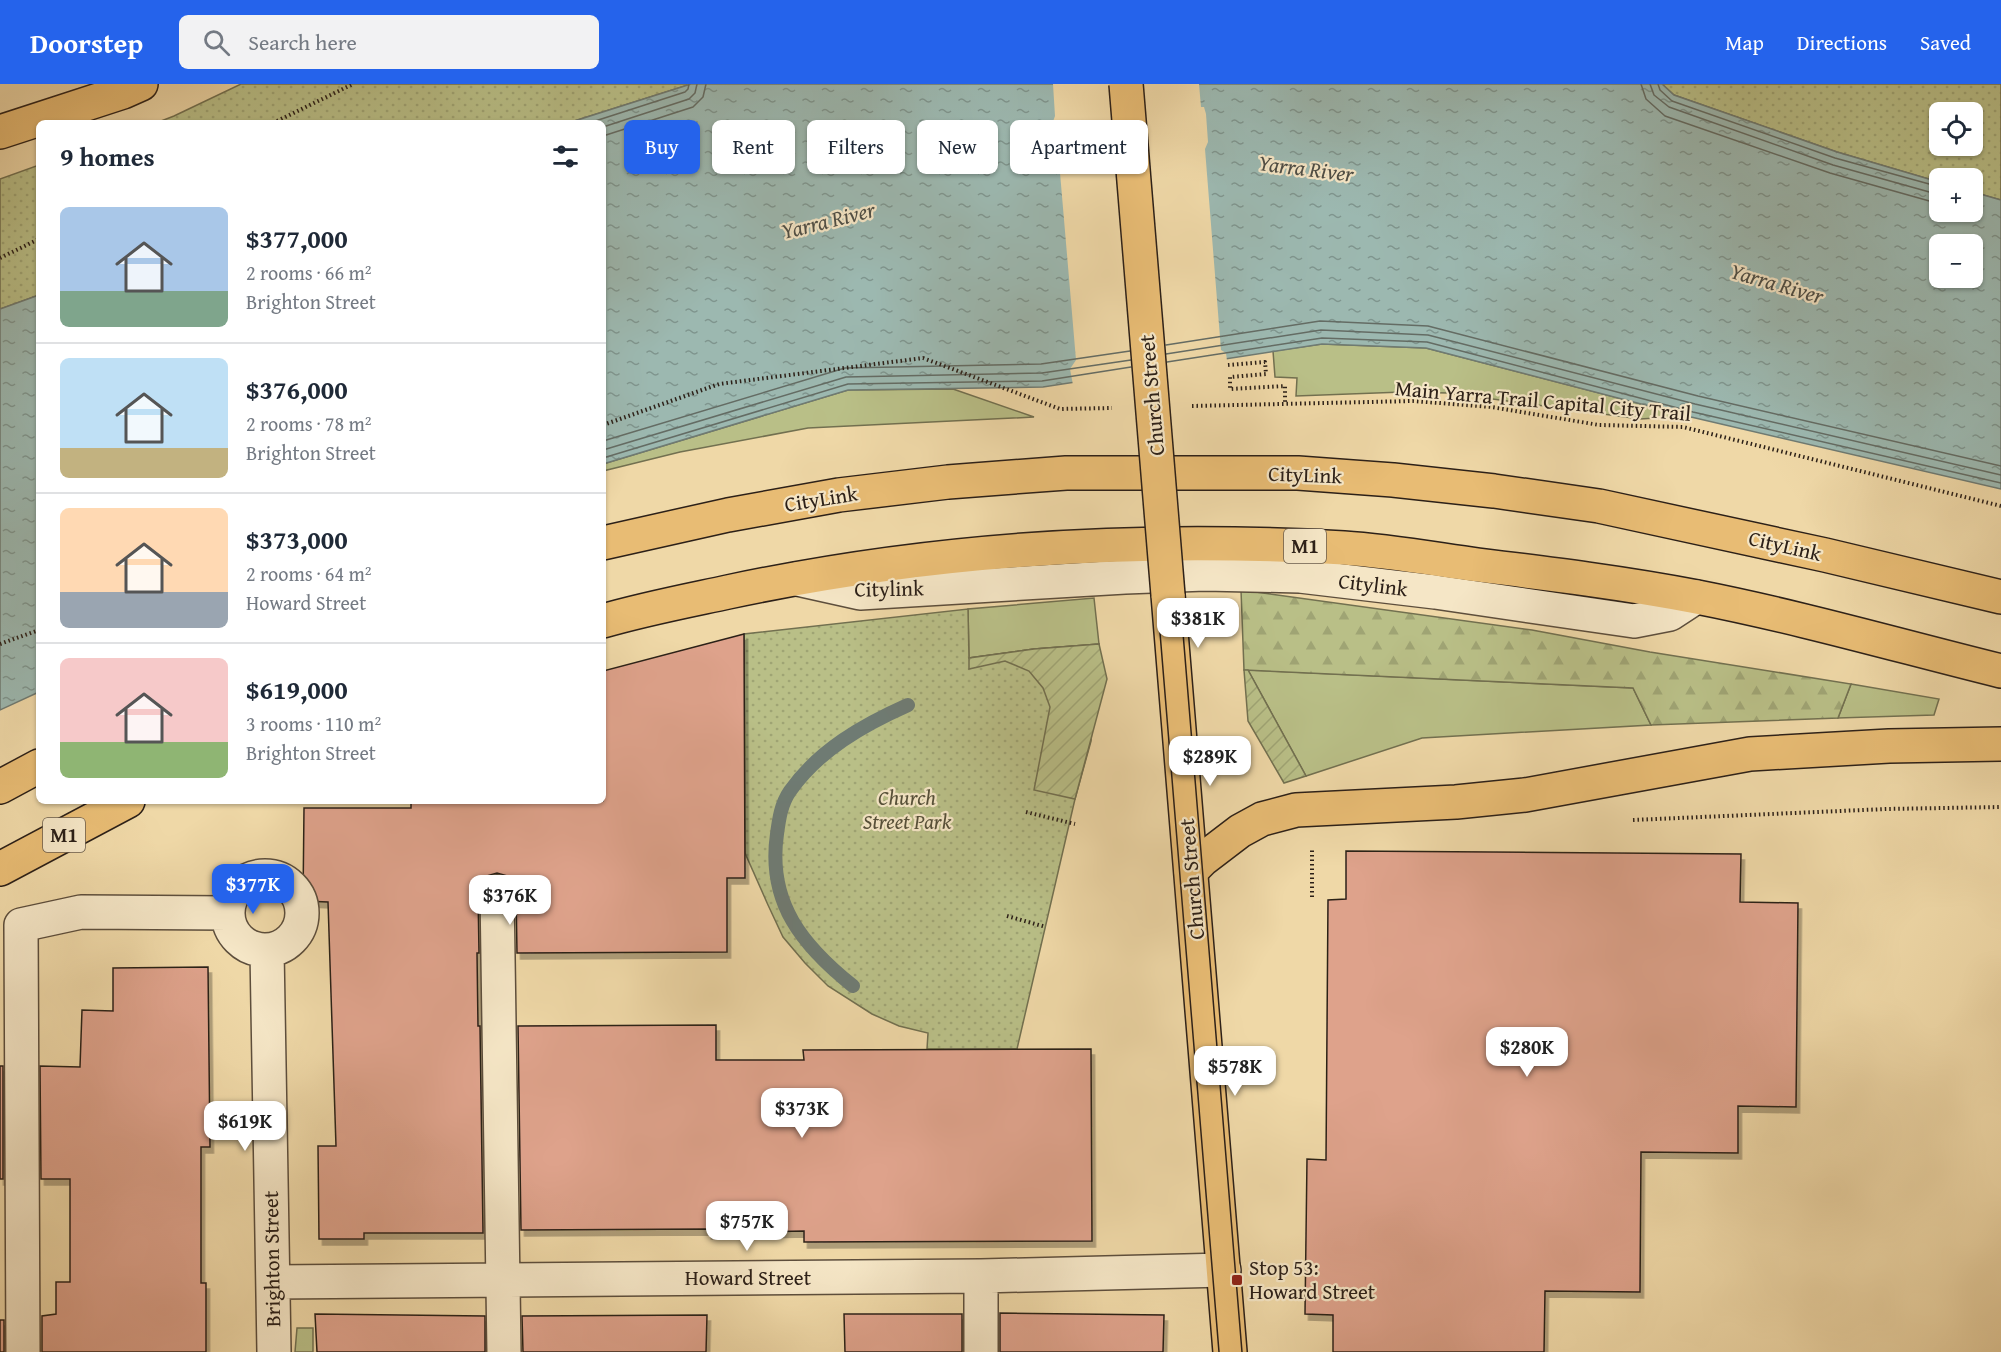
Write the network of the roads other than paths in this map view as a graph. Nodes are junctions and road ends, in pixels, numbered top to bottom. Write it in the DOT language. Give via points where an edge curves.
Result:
graph roads {
  1 [pos="141,84"];
  2 [pos="1126,84"];
  3 [pos="36,120"];
  4 [pos="37,120"];
  5 [pos="0,132"];
  6 [pos="606,542"];
  7 [pos="2001,597"];
  8 [pos="606,620"];
  9 [pos="2001,671"];
  10 [pos="2001,744"];
  11 [pos="36,768"];
  12 [pos="0,787"];
  13 [pos="122,804"];
  14 [pos="0,869"];
  15 [pos="1191,871"];
  16 [pos="497,892"];
  17 [pos="228,913"];
  18 [pos="267,950"];
  19 [pos="1224,1270"];
  20 [pos="981,1276"];
  21 [pos="502,1280"];
  22 [pos="273,1282"];
  23 [pos="23,1352"];
  24 [pos="274,1352"];
  25 [pos="504,1352"];
  26 [pos="981,1352"];
  27 [pos="1230,1352"];
  1 -- 4 [label="main road"];
  2 -- 15 [label="main road, Church Street, bridge"];
  3 -- 5 [label="main road"];
  6 -- 7 [label="main road, CityLink" via="839,495 948,482 1066,473 1298,473 1404,481 1599,506"];
  8 -- 9 [label="main road, M1" via="793,579 886,565 1008,551 1245,544 1349,549 1561,575 1696,597"];
  10 -- 15 [label="main road" via="1750,754 1515,796 1296,810 1262,819 1240,831"];
  11 -- 12 [label="main road"];
  13 -- 14 [label="main road, M1"];
  15 -- 19 [label="main road, Church Street"];
  16 -- 21 [label="street"];
  17 -- 18 [label="street" via="235,936 255,949"];
  17 -- 18 [label="street" via="235,890 244,882 267,876 290,886 302,907 302,920 290,941"];
  17 -- 23 [label="street" via="81,912 21,925"];
  18 -- 22 [label="street, Brighton Street"];
  19 -- 20 [label="street, Howard Street"];
  19 -- 27 [label="main road, Church Street"];
  20 -- 21 [label="street, Howard Street"];
  20 -- 26 [label="street"];
  21 -- 22 [label="street, Howard Street"];
  21 -- 25 [label="street"];
  22 -- 24 [label="street, Brighton Street"];
}
